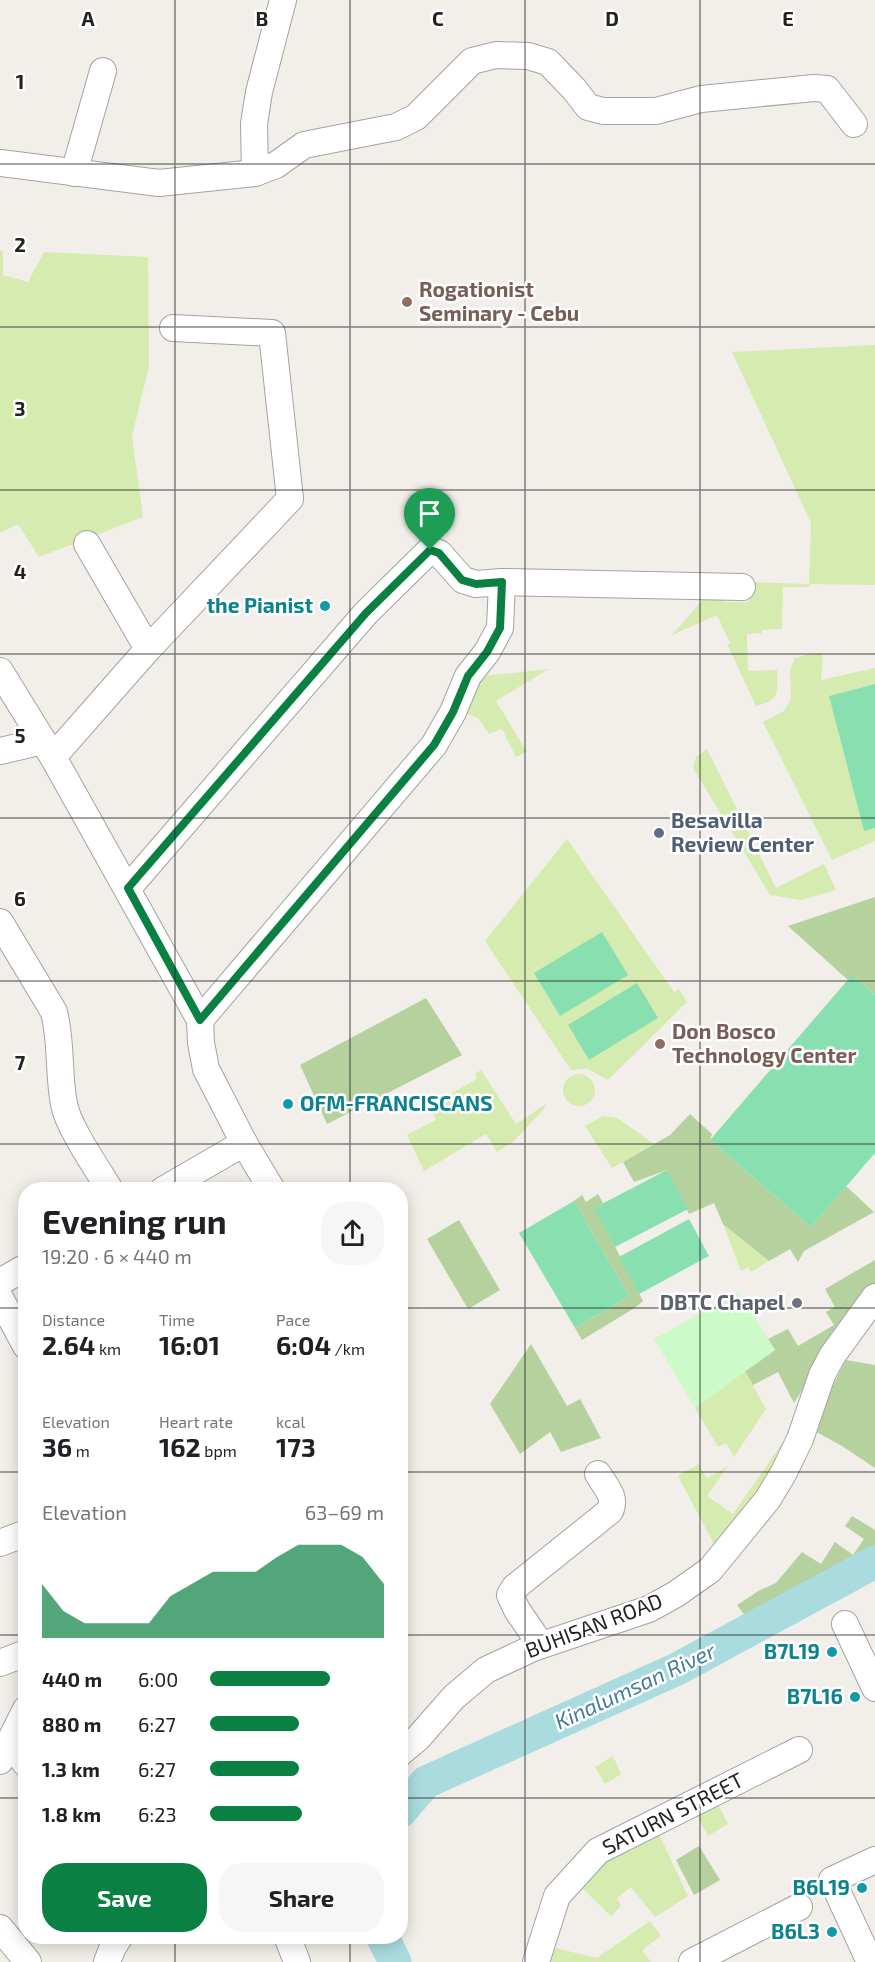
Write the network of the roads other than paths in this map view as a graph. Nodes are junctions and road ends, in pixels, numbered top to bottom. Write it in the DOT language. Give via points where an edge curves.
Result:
graph roads {
  1 [pos="283,0"];
  2 [pos="103,71"];
  3 [pos="854,124"];
  4 [pos="0,163"];
  5 [pos="74,172"];
  6 [pos="255,173"];
  7 [pos="173,328"];
  8 [pos="87,544"];
  9 [pos="502,582"];
  10 [pos="742,587"];
  11 [pos="148,649"];
  12 [pos="0,671"];
  13 [pos="48,749"];
  14 [pos="0,751"];
  15 [pos="128,888"];
  16 [pos="0,922"];
  17 [pos="200,1020"];
  18 [pos="244,1143"];
  19 [pos="105,1182"];
  20 [pos="177,1182"];
  21 [pos="267,1182"];
  22 [pos="18,1272"];
  23 [pos="0,1282"];
  24 [pos="0,1298"];
  25 [pos="875,1298"];
  26 [pos="18,1331"];
  27 [pos="598,1474"];
  28 [pos="18,1536"];
  29 [pos="0,1542"];
  30 [pos="845,1624"];
  31 [pos="541,1645"];
  32 [pos="18,1656"];
  33 [pos="0,1663"];
  34 [pos="875,1688"];
  35 [pos="18,1725"];
  36 [pos="408,1746"];
  37 [pos="799,1750"];
  38 [pos="5,1751"];
  39 [pos="18,1759"];
  40 [pos="875,1860"];
  41 [pos="799,1907"];
  42 [pos="0,1928"];
  43 [pos="115,1944"];
  44 [pos="290,1944"];
  45 [pos="28,1962"];
  46 [pos="107,1962"];
  47 [pos="297,1962"];
  48 [pos="536,1962"];
  49 [pos="692,1962"];
  50 [pos="870,1962"];
  1 -- 6 [label="street" via="259,92 254,124"];
  2 -- 5 [label="street"];
  3 -- 6 [label="street" via="827,89 820,88 701,99 656,111 603,111 588,107 548,62 528,56 496,55 472,61 416,117 396,127 304,145 276,165"];
  4 -- 5 [label="street"];
  5 -- 6 [label="street" via="159,183"];
  7 -- 11 [label="street" via="272,333 290,499"];
  8 -- 11 [label="street"];
  9 -- 10 [label="street"];
  9 -- 15 [label="street" via="476,584 462,580 439,553 430,550 422,556 366,613"];
  9 -- 17 [label="street" via="500,628 468,676 434,745"];
  11 -- 13 [label="street"];
  12 -- 13 [label="street"];
  13 -- 14 [label="street"];
  13 -- 15 [label="street"];
  15 -- 17 [label="street"];
  16 -- 19 [label="street" via="54,1012 68,1119"];
  17 -- 18 [label="street" via="206,1069"];
  18 -- 20 [label="street"];
  18 -- 21 [label="street"];
  22 -- 23 [label="street"];
  24 -- 26 [label="street"];
  25 -- 31 [label="street, BUHISAN ROAD" via="832,1356 800,1439 768,1499 710,1570 649,1609"];
  27 -- 31 [label="street" via="612,1498 610,1511 514,1587 510,1595"];
  28 -- 29 [label="street"];
  30 -- 34 [label="street"];
  31 -- 36 [label="street, BUHISAN ROAD" via="486,1670 454,1697"];
  32 -- 33 [label="street"];
  35 -- 38 [label="street"];
  37 -- 48 [label="street, SATURN STREET" via="597,1851 557,1896"];
  38 -- 39 [label="street"];
  40 -- 50 [label="street" via="832,1880"];
  41 -- 49 [label="street"];
  42 -- 45 [label="street"];
  43 -- 46 [label="street"];
  44 -- 47 [label="street"];
}
